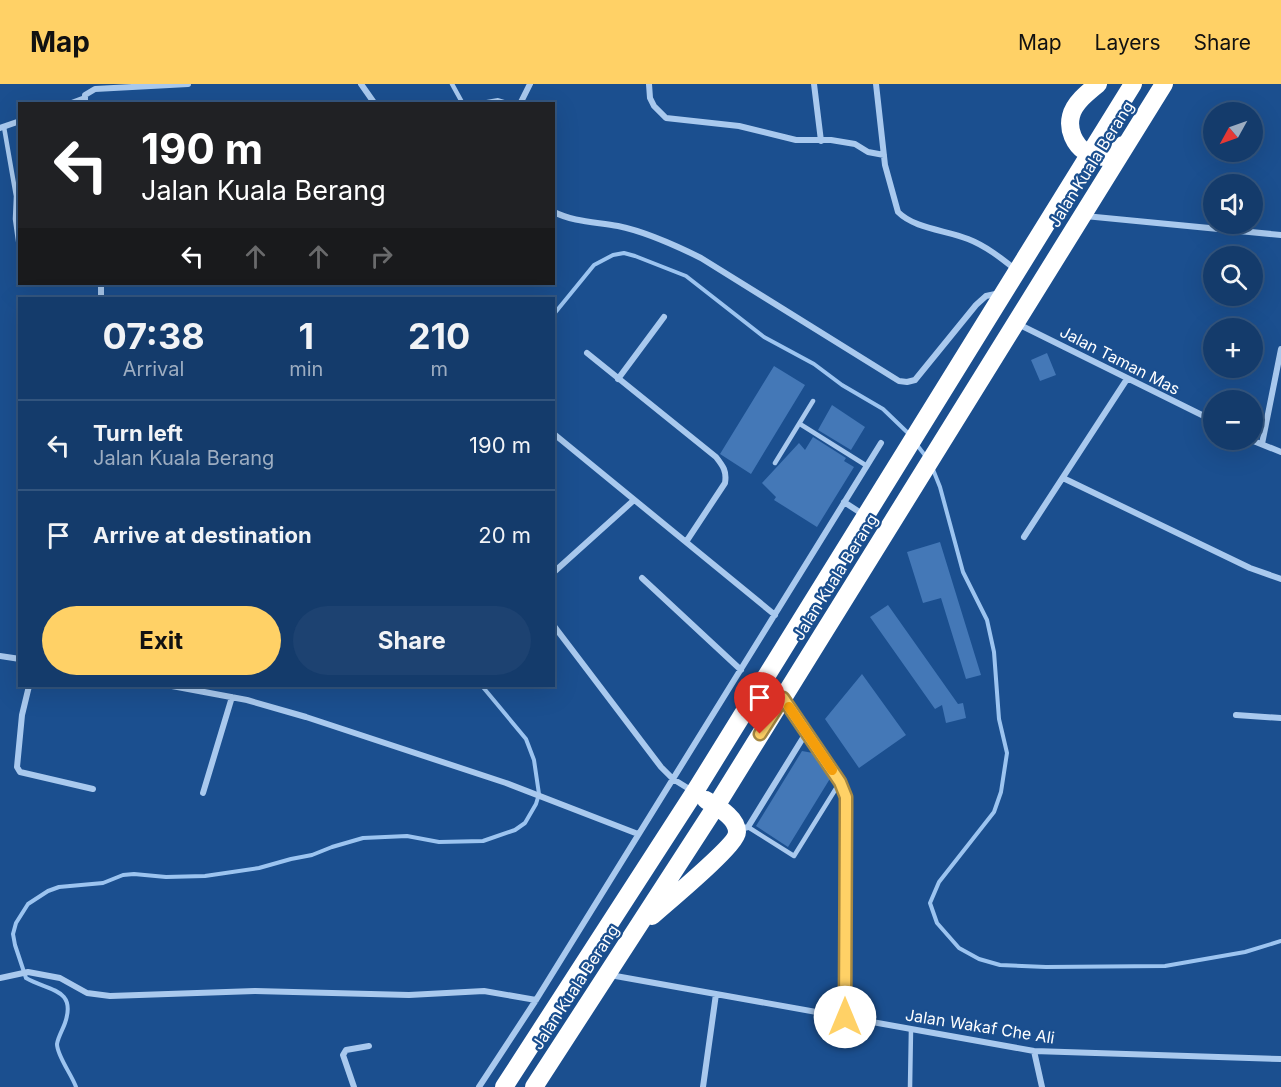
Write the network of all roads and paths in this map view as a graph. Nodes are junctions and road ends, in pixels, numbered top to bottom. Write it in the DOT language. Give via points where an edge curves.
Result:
graph roads {
  1 [pos="188,84"];
  2 [pos="361,84"];
  3 [pos="452,84"];
  4 [pos="530,84"];
  5 [pos="649,84"];
  6 [pos="814,84"];
  7 [pos="876,84"];
  8 [pos="1098,84"];
  9 [pos="1133,84"];
  10 [pos="1164,84"];
  11 [pos="95,86"];
  12 [pos="85,101"];
  13 [pos="374,102"];
  14 [pos="462,102"];
  15 [pos="521,102"];
  16 [pos="18,122"];
  17 [pos="2,127"];
  18 [pos="1132,135"];
  19 [pos="820,141"];
  20 [pos="1090,154"];
  21 [pos="884,155"];
  22 [pos="555,213"];
  23 [pos="1082,216"];
  24 [pos="1281,235"];
  25 [pos="18,241"];
  26 [pos="1017,270"];
  27 [pos="1003,292"];
  28 [pos="664,317"];
  29 [pos="1015,322"];
  30 [pos="1281,349"];
  31 [pos="587,354"];
  32 [pos="618,379"];
  33 [pos="1127,379"];
  34 [pos="813,401"];
  35 [pos="1203,416"];
  36 [pos="800,424"];
  37 [pos="555,435"];
  38 [pos="1263,439"];
  39 [pos="880,443"];
  40 [pos="1263,444"];
  41 [pos="1281,452"];
  42 [pos="775,463"];
  43 [pos="867,465"];
  44 [pos="1063,478"];
  45 [pos="634,500"];
  46 [pos="844,502"];
  47 [pos="865,516"];
  48 [pos="1024,537"];
  49 [pos="686,542"];
  50 [pos="555,571"];
  51 [pos="642,578"];
  52 [pos="1281,579"];
  53 [pos="775,615"];
  54 [pos="555,627"];
  55 [pos="0,656"];
  56 [pos="18,659"];
  57 [pos="741,670"];
  58 [pos="29,687"];
  59 [pos="177,687"];
  60 [pos="232,697"];
  61 [pos="783,698"];
  62 [pos="1236,715"];
  63 [pos="1281,718"];
  64 [pos="806,733"];
  65 [pos="673,779"];
  66 [pos="840,782"];
  67 [pos="93,789"];
  68 [pos="203,793"];
  69 [pos="694,793"];
  70 [pos="716,807"];
  71 [pos="742,828"];
  72 [pos="638,834"];
  73 [pos="633,934"];
  74 [pos="607,974"];
  75 [pos="0,978"];
  76 [pos="716,994"];
  77 [pos="536,1000"];
  78 [pos="845,1017"];
  79 [pos="911,1029"];
  80 [pos="369,1046"];
  81 [pos="1034,1051"];
  82 [pos="1281,1059"];
  83 [pos="354,1087"];
  84 [pos="479,1087"];
  85 [pos="504,1087"];
  86 [pos="534,1087"];
  87 [pos="703,1087"];
  88 [pos="910,1087"];
  89 [pos="1042,1087"];
  1 -- 11 [label="street"];
  2 -- 13 [label="street"];
  3 -- 14 [label="lane"];
  4 -- 15 [label="street"];
  5 -- 19 [label="street" via="654,106 666,118"];
  6 -- 19 [label="street"];
  7 -- 21 [label="street"];
  8 -- 20 [label="highway" via="1071,114 1072,136"];
  9 -- 20 [label="highway, Jalan Kuala Berang"];
  10 -- 18 [label="highway, Jalan Kuala Berang"];
  11 -- 12 [label="street"];
  16 -- 17 [label="street"];
  17 -- 25 [label="lane" via="16,196"];
  18 -- 20 [label="highway" via="1117,153 1098,158"];
  18 -- 23 [label="highway, Jalan Kuala Berang"];
  19 -- 21 [label="street" via="855,144"];
  20 -- 26 [label="highway, Jalan Kuala Berang"];
  21 -- 26 [label="street" via="895,204 903,217 972,240"];
  22 -- 27 [label="street" via="618,226 701,258 899,381 915,380 976,305 986,296"];
  23 -- 24 [label="street"];
  23 -- 29 [label="highway, Jalan Kuala Berang"];
  26 -- 27 [label="highway, Jalan Kuala Berang"];
  27 -- 47 [label="highway, Jalan Kuala Berang"];
  28 -- 32 [label="street"];
  29 -- 33 [label="street, Jalan Taman Mas"];
  29 -- 61 [label="highway, Jalan Kuala Berang"];
  30 -- 38 [label="street"];
  31 -- 32 [label="street"];
  32 -- 49 [label="street" via="716,457 726,474"];
  33 -- 35 [label="street, Jalan Taman Mas"];
  33 -- 44 [label="street"];
  34 -- 36 [label="lane"];
  36 -- 42 [label="lane"];
  36 -- 43 [label="lane"];
  37 -- 45 [label="street"];
  39 -- 43 [label="street"];
  40 -- 41 [label="street"];
  43 -- 46 [label="street"];
  44 -- 48 [label="street"];
  44 -- 52 [label="street" via="1250,568"];
  45 -- 49 [label="street"];
  45 -- 50 [label="street"];
  46 -- 47 [label="street"];
  46 -- 53 [label="street"];
  47 -- 69 [label="highway, Jalan Kuala Berang"];
  49 -- 53 [label="street"];
  51 -- 57 [label="street"];
  53 -- 57 [label="street"];
  54 -- 65 [label="street"];
  55 -- 56 [label="street"];
  57 -- 65 [label="street"];
  58 -- 67 [label="street" via="20,736 20,772"];
  59 -- 60 [label="street"];
  60 -- 68 [label="street"];
  60 -- 72 [label="street" via="306,717 506,783"];
  61 -- 64 [label="street"];
  61 -- 70 [label="highway, Jalan Kuala Berang"];
  62 -- 63 [label="street"];
  64 -- 66 [label="street"];
  64 -- 71 [label="street"];
  65 -- 69 [label="street"];
  65 -- 72 [label="street"];
  66 -- 71 [label="lane" via="794,856"];
  66 -- 78 [label="street" via="846,797"];
  69 -- 70 [label="highway"];
  69 -- 85 [label="highway, Jalan Kuala Berang"];
  70 -- 71 [label="highway"];
  70 -- 73 [label="highway, Jalan Kuala Berang"];
  71 -- 73 [label="highway" via="730,844"];
  72 -- 77 [label="street"];
  73 -- 74 [label="highway, Jalan Kuala Berang"];
  74 -- 76 [label="street, Jalan Wakaf Che Ali"];
  74 -- 86 [label="highway, Jalan Kuala Berang"];
  75 -- 77 [label="street" via="28,972 60,978 87,993 110,996 255,991 409,995 484,991"];
  76 -- 78 [label="street, Jalan Wakaf Che Ali"];
  76 -- 87 [label="street"];
  77 -- 84 [label="street"];
  78 -- 79 [label="street, Jalan Wakaf Che Ali"];
  79 -- 81 [label="street, Jalan Wakaf Che Ali"];
  79 -- 88 [label="lane"];
  80 -- 83 [label="street" via="346,1050 344,1055"];
  81 -- 82 [label="street, Jalan Wakaf Che Ali"];
  81 -- 89 [label="street"];
}
